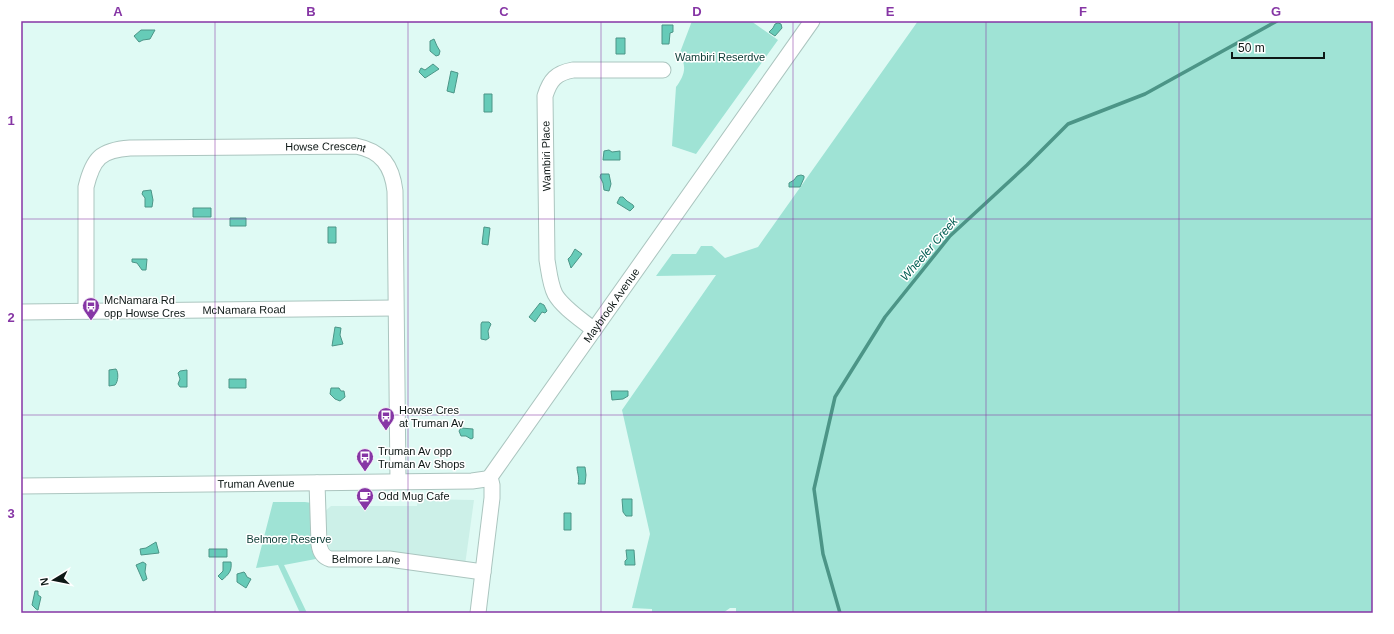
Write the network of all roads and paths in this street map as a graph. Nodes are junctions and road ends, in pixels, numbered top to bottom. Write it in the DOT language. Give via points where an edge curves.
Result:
graph roads {
  1 [pos="812,21"];
  2 [pos="663,70"];
  3 [pos="395,308"];
  4 [pos="86,311"];
  5 [pos="21,312"];
  6 [pos="594,330"];
  7 [pos="490,477"];
  8 [pos="398,481"];
  9 [pos="317,483"];
  10 [pos="21,486"];
  11 [pos="483,572"];
  12 [pos="478,613"];
  1 -- 6 [label="street, Maybrook Avenue"];
  2 -- 6 [label="street, Wambiri Place" via="573,70 554,78 545,96 547,260 550,278 555,294"];
  3 -- 4 [label="street, McNamara Road"];
  3 -- 4 [label="street, Howse Crescent" via="395,191 390,169 372,151 356,146 130,148 108,152 96,160 90,172 86,187"];
  3 -- 8 [label="street, Howse Crescent"];
  4 -- 5 [label="street, McNamara Road"];
  6 -- 7 [label="street, Maybrook Avenue"];
  7 -- 8 [label="street, Truman Avenue" via="472,481"];
  7 -- 11 [label="street" via="492,498"];
  8 -- 9 [label="street, Truman Avenue"];
  9 -- 10 [label="street, Truman Avenue"];
  9 -- 11 [label="street, Belmore Lane" via="319,544 321,553 326,558 389,560"];
  11 -- 12 [label="street"];
}
